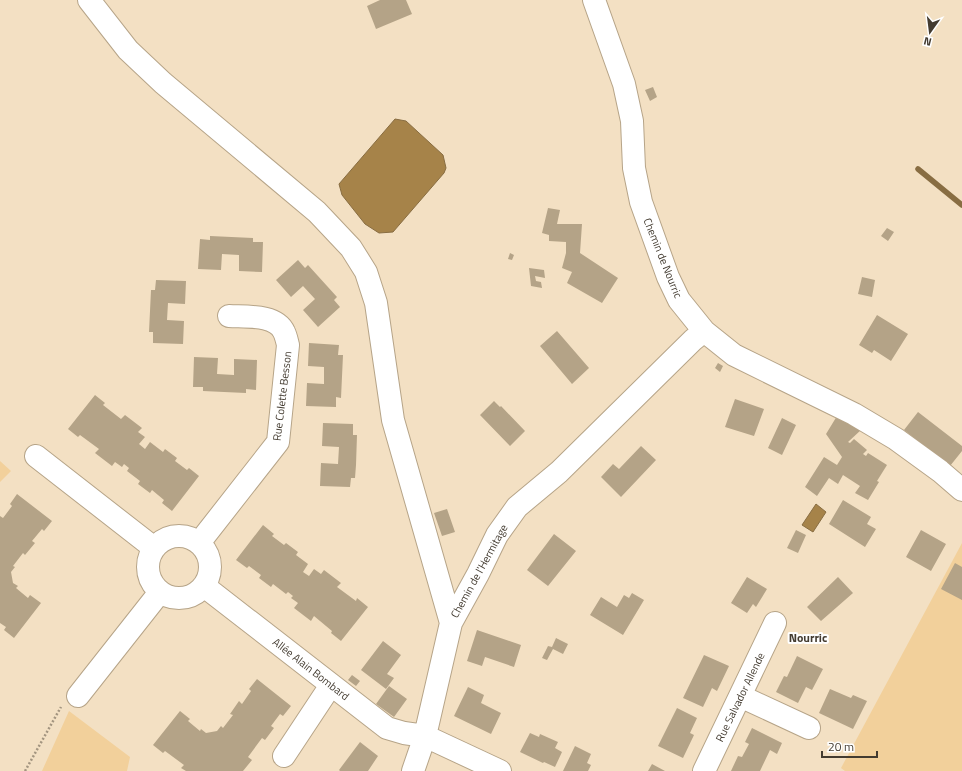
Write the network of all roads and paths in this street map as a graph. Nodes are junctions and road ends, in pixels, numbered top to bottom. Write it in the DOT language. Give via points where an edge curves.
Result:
graph roads {
  1 [pos="89,0"];
  2 [pos="594,0"];
  3 [pos="229,316"];
  4 [pos="704,331"];
  5 [pos="36,456"];
  6 [pos="962,490"];
  7 [pos="199,543"];
  8 [pos="154,548"];
  9 [pos="204,586"];
  10 [pos="160,592"];
  11 [pos="451,623"];
  12 [pos="775,623"];
  13 [pos="331,685"];
  14 [pos="78,696"];
  15 [pos="740,696"];
  16 [pos="808,728"];
  17 [pos="425,736"];
  18 [pos="284,756"];
  19 [pos="25,771"];
  20 [pos="413,771"];
  21 [pos="500,771"];
  22 [pos="704,771"];
  1 -- 11 [label="street" via="128,50 163,83 317,212 351,248 366,272 376,303 393,420"];
  2 -- 4 [label="street, Chemin de Nourric" via="624,84 632,121 634,168 641,202 668,277 680,300"];
  3 -- 7 [label="street, Rue Colette Besson" via="276,322 284,331 288,345 278,442"];
  4 -- 6 [label="street, Chemin de Nourric" via="734,355 854,414 896,439"];
  4 -- 11 [label="street, Chemin de l'Hermitage" via="559,472 517,506 497,535"];
  5 -- 8 [label="street"];
  7 -- 8 [label="street" via="188,537 176,536 164,539"];
  7 -- 9 [label="street" via="207,552 210,564"];
  8 -- 10 [label="street" via="149,559 148,571"];
  9 -- 10 [label="street" via="195,594 183,598 171,597"];
  9 -- 13 [label="street, Allée Alain Bombard"];
  10 -- 14 [label="street"];
  11 -- 17 [label="street, Chemin de l'Hermitage"];
  12 -- 15 [label="street, Rue Salvador Allende"];
  13 -- 17 [label="street, Allée Alain Bombard" via="387,728"];
  13 -- 18 [label="street"];
  14 -- 19 [label="path" via="62,705"];
  15 -- 16 [label="street"];
  15 -- 22 [label="street, Rue Salvador Allende"];
  17 -- 20 [label="street, Chemin de l'Hermitage"];
  17 -- 21 [label="street, Allée Alain Bombard"];
}
